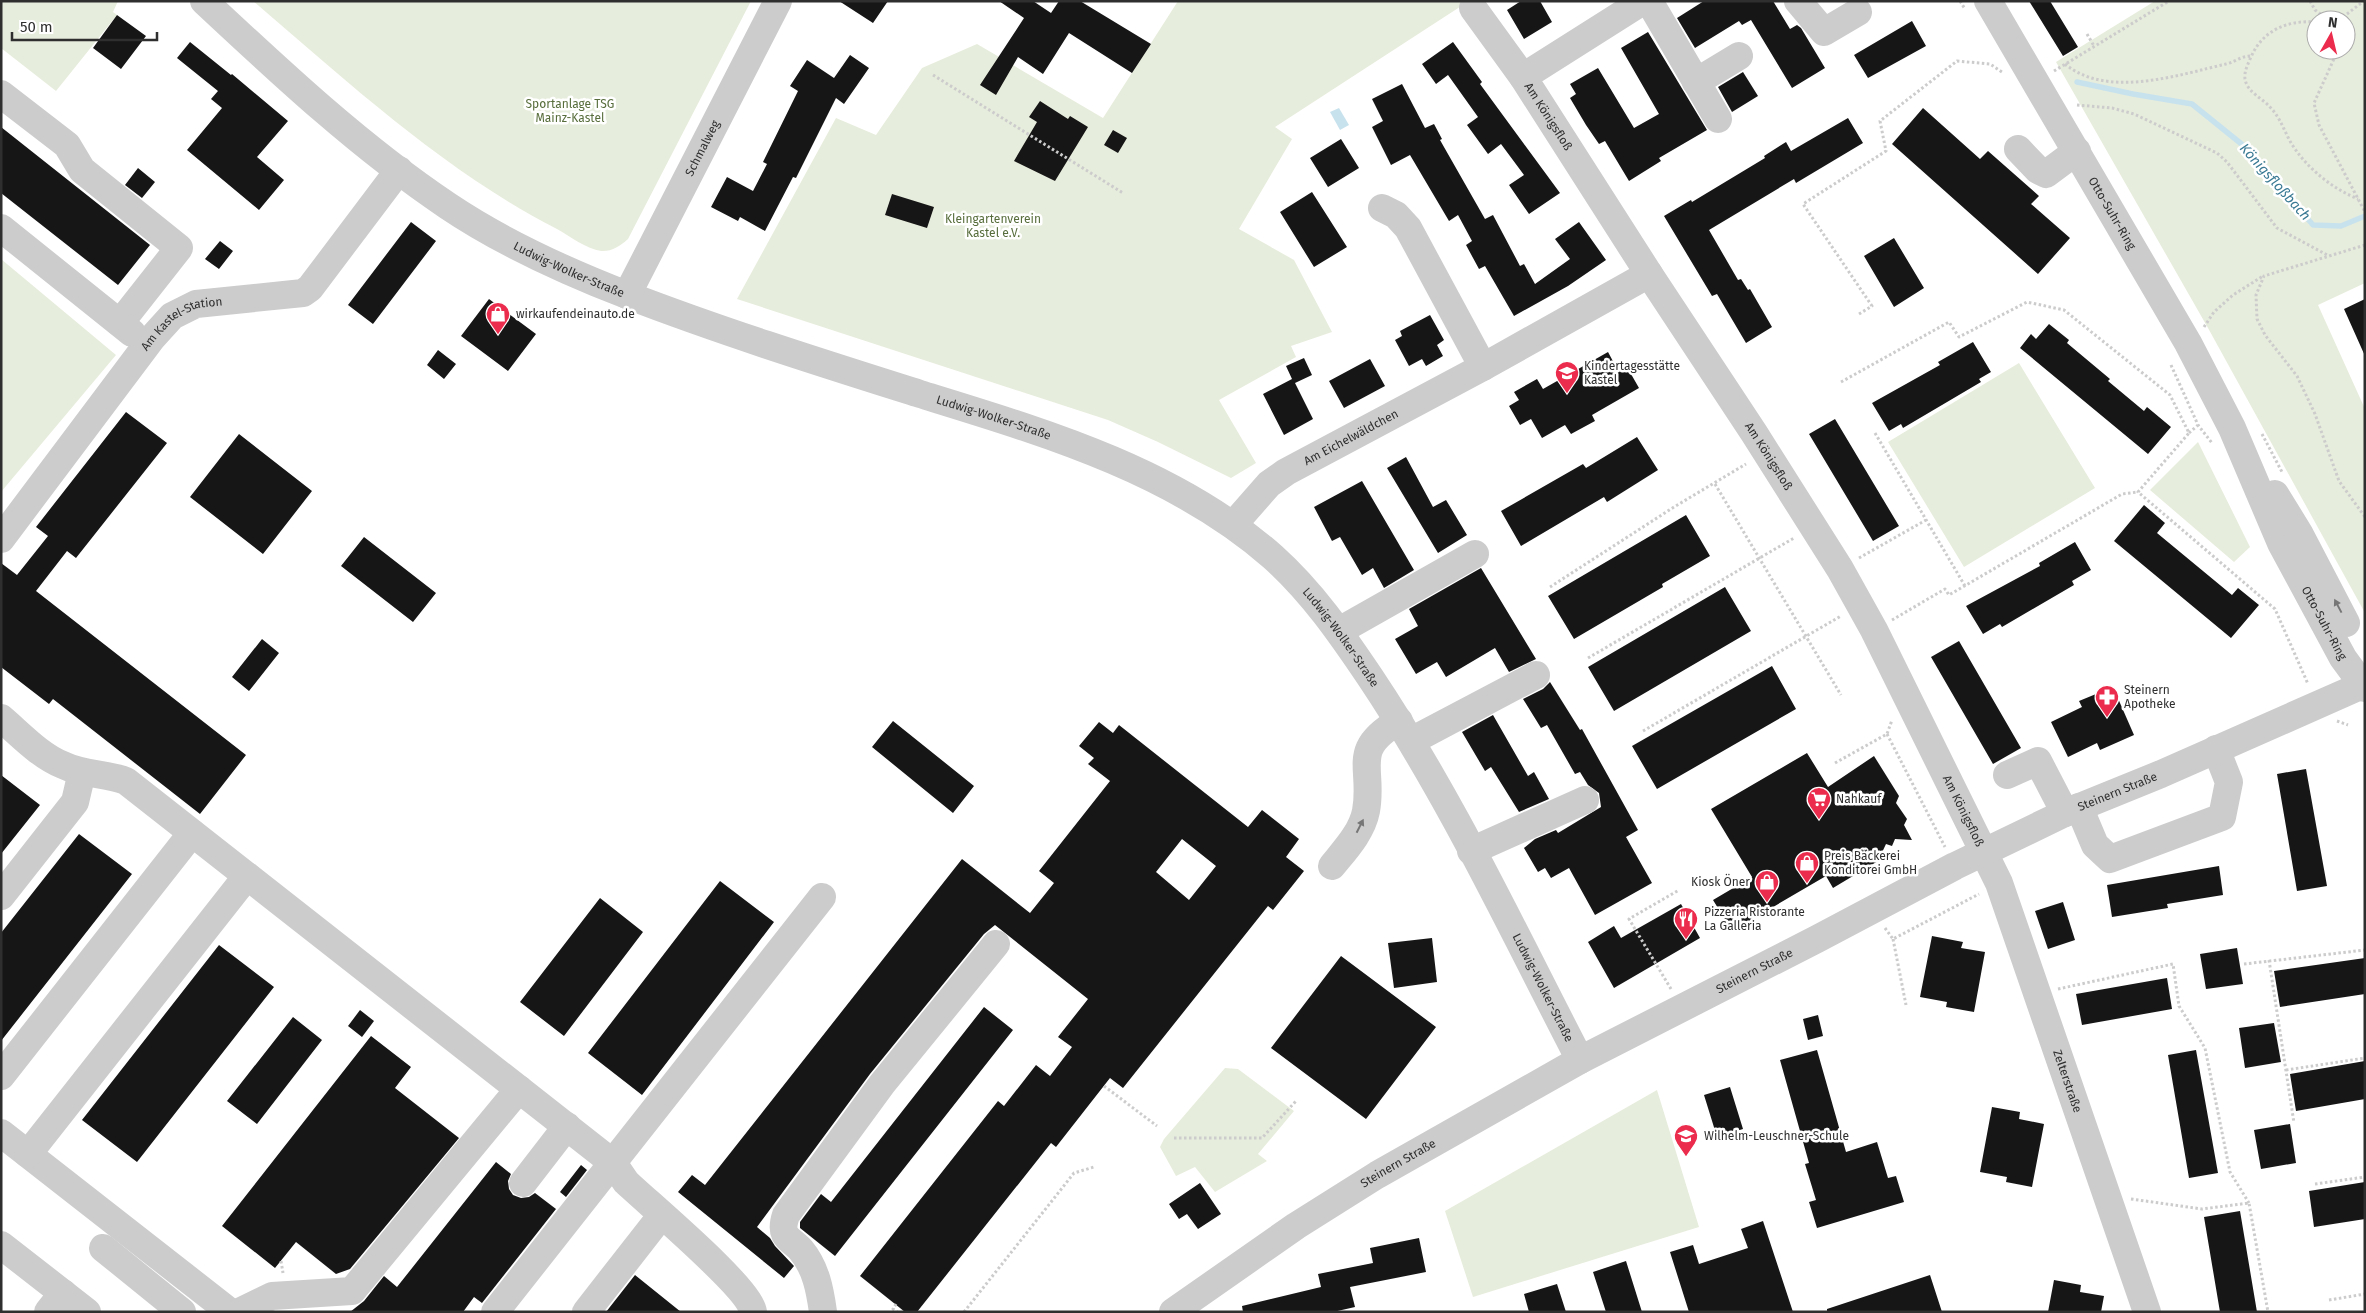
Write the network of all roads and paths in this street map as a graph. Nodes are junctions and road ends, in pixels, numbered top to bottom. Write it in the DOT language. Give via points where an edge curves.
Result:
graph roads {
  1 [pos="204,1"];
  2 [pos="778,1"];
  3 [pos="1644,1"];
  4 [pos="1649,1"];
  5 [pos="1798,1"];
  6 [pos="1988,1"];
  7 [pos="2169,1"];
  8 [pos="1473,8"];
  9 [pos="1858,12"];
  10 [pos="2306,21"];
  11 [pos="2087,34"];
  12 [pos="2094,46"];
  13 [pos="1739,56"];
  14 [pos="2251,56"];
  15 [pos="2333,60"];
  16 [pos="2065,64"];
  17 [pos="2005,74"];
  18 [pos="933,75"];
  19 [pos="1523,77"];
  20 [pos="1696,82"];
  21 [pos="2036,82"];
  22 [pos="1,94"];
  23 [pos="2077,105"];
  24 [pos="1718,118"];
  25 [pos="2018,149"];
  26 [pos="2078,151"];
  27 [pos="399,170"];
  28 [pos="1123,193"];
  29 [pos="2358,199"];
  30 [pos="1382,208"];
  31 [pos="2365,212"];
  32 [pos="1,228"];
  33 [pos="2365,245"];
  34 [pos="2330,256"];
  35 [pos="1648,274"];
  36 [pos="2264,276"];
  37 [pos="627,295"];
  38 [pos="1859,314"];
  39 [pos="2204,327"];
  40 [pos="1483,367"];
  41 [pos="1841,382"];
  42 [pos="2198,425"];
  43 [pos="1875,433"];
  44 [pos="2189,433"];
  45 [pos="1766,452"];
  46 [pos="1715,484"];
  47 [pos="2138,492"];
  48 [pos="2365,517"];
  49 [pos="1926,520"];
  50 [pos="1233,525"];
  51 [pos="1813,527"];
  52 [pos="1,539"];
  53 [pos="1475,554"];
  54 [pos="1759,557"];
  55 [pos="1840,569"];
  56 [pos="1965,586"];
  57 [pos="1550,587"];
  58 [pos="1860,605"];
  59 [pos="1874,630"];
  60 [pos="1339,631"];
  61 [pos="1806,637"];
  62 [pos="1588,658"];
  63 [pos="1536,675"];
  64 [pos="2308,685"];
  65 [pos="2364,685"];
  66 [pos="1841,695"];
  67 [pos="1907,698"];
  68 [pos="1,718"];
  69 [pos="2336,721"];
  70 [pos="2348,725"];
  71 [pos="1406,731"];
  72 [pos="1643,731"];
  73 [pos="1887,734"];
  74 [pos="2216,749"];
  75 [pos="1835,763"];
  76 [pos="82,772"];
  77 [pos="2007,775"];
  78 [pos="1585,800"];
  79 [pos="2072,810"];
  80 [pos="192,833"];
  81 [pos="1472,851"];
  82 [pos="1984,852"];
  83 [pos="1332,866"];
  84 [pos="1954,866"];
  85 [pos="247,876"];
  86 [pos="1999,883"];
  87 [pos="1679,890"];
  88 [pos="1,896"];
  89 [pos="822,897"];
  90 [pos="1872,909"];
  91 [pos="1893,939"];
  92 [pos="996,944"];
  93 [pos="2365,950"];
  94 [pos="2269,960"];
  95 [pos="2244,964"];
  96 [pos="2037,994"];
  97 [pos="1906,1004"];
  98 [pos="1681,1007"];
  99 [pos="2365,1058"];
  100 [pos="1580,1060"];
  101 [pos="2286,1070"];
  102 [pos="1,1076"];
  103 [pos="1104,1086"];
  104 [pos="519,1089"];
  105 [pos="1296,1101"];
  106 [pos="2294,1123"];
  107 [pos="567,1126"];
  108 [pos="1157,1126"];
  109 [pos="1,1133"];
  110 [pos="1174,1138"];
  111 [pos="28,1154"];
  112 [pos="614,1163"];
  113 [pos="1094,1167"];
  114 [pos="2365,1177"];
  115 [pos="523,1183"];
  116 [pos="2315,1184"];
  117 [pos="2106,1195"];
  118 [pos="2249,1203"];
  119 [pos="662,1216"];
  120 [pos="1,1245"];
  121 [pos="103,1248"];
  122 [pos="2365,1294"];
  123 [pos="2329,1300"];
  124 [pos="55,1302"];
  125 [pos="896,1304"];
  126 [pos="88,1312"];
  127 [pos="182,1312"];
  128 [pos="230,1312"];
  129 [pos="240,1312"];
  130 [pos="495,1312"];
  131 [pos="586,1312"];
  132 [pos="753,1312"];
  133 [pos="824,1312"];
  134 [pos="897,1312"];
  135 [pos="964,1312"];
  136 [pos="1173,1312"];
  137 [pos="2147,1312"];
  138 [pos="2268,1312"];
  1 -- 27 [label="street, Ludwig-Wolker-Straße" via="325,110"];
  2 -- 37 [label="street, Schmalweg"];
  3 -- 19 [label="street, Am Königsfloß"];
  4 -- 20 [label="street"];
  5 -- 9 [label="street" via="1824,32"];
  6 -- 21 [label="street, Otto-Suhr-Ring"];
  7 -- 12 [label="path"];
  8 -- 19 [label="street, Am Königsfloß"];
  10 -- 14 [label="path" via="2284,25 2269,32 2256,45"];
  11 -- 12 [label="path"];
  12 -- 16 [label="path"];
  13 -- 20 [label="street"];
  14 -- 16 [label="path" via="2170,78 2142,82 2085,77"];
  14 -- 29 [label="path" via="2245,80 2249,90 2270,107 2293,147 2312,168 2336,190"];
  15 -- 29 [label="path" via="2314,103 2319,125"];
  16 -- 21 [label="path"];
  17 -- 38 [label="path" via="1990,64 1957,61 1880,121 1886,151 1802,204 1872,306"];
  18 -- 28 [label="path"];
  19 -- 35 [label="street, Am Königsfloß"];
  20 -- 24 [label="street"];
  21 -- 26 [label="street, Otto-Suhr-Ring"];
  22 -- 32 [label="street" via="67,145 82,170 179,248 126,328"];
  23 -- 34 [label="path" via="2134,114 2217,153 2277,228"];
  25 -- 26 [label="street" via="2046,174"];
  26 -- 65 [label="street, Otto-Suhr-Ring" via="2188,343 2232,428 2281,543 2343,658"];
  27 -- 37 [label="street, Ludwig-Wolker-Straße" via="448,206 499,237"];
  27 -- 52 [label="street, Am Kastel-Station" via="303,293 196,304 172,316"];
  29 -- 31 [label="path"];
  30 -- 40 [label="street" via="1396,215 1408,228"];
  33 -- 34 [label="path"];
  34 -- 36 [label="path"];
  35 -- 40 [label="street, Am Eichelwäldchen"];
  35 -- 45 [label="street, Am Königsfloß"];
  36 -- 39 [label="path" via="2220,306"];
  36 -- 48 [label="path" via="2256,295 2257,319 2265,335 2297,376 2315,414 2339,481"];
  37 -- 50 [label="street, Ludwig-Wolker-Straße" via="770,345 990,415 1109,458 1178,491"];
  40 -- 50 [label="street, Am Eichelwäldchen" via="1286,472 1269,484"];
  41 -- 44 [label="path" via="1949,322 1959,337 2027,302 2064,310 2170,395"];
  42 -- 44 [label="path"];
  43 -- 49 [label="path"];
  44 -- 47 [label="path"];
  45 -- 46 [label="path"];
  45 -- 51 [label="street, Am Königsfloß"];
  46 -- 54 [label="path"];
  46 -- 57 [label="path"];
  47 -- 56 [label="path" via="2122,494"];
  47 -- 64 [label="path" via="2274,609"];
  49 -- 55 [label="path"];
  49 -- 56 [label="path"];
  50 -- 60 [label="street, Ludwig-Wolker-Straße" via="1297,580"];
  51 -- 54 [label="path"];
  51 -- 55 [label="street, Am Königsfloß"];
  53 -- 60 [label="street"];
  54 -- 61 [label="path"];
  54 -- 62 [label="path"];
  55 -- 58 [label="street, Am Königsfloß"];
  56 -- 59 [label="path" via="1949,596 1945,589"];
  58 -- 59 [label="street, Am Königsfloß"];
  58 -- 61 [label="path"];
  59 -- 67 [label="street, Am Königsfloß"];
  60 -- 71 [label="street, Ludwig-Wolker-Straße"];
  61 -- 66 [label="path"];
  61 -- 72 [label="path"];
  63 -- 71 [label="street"];
  65 -- 74 [label="street, Steinern Straße"];
  67 -- 73 [label="path" via="1899,702"];
  67 -- 82 [label="street, Am Königsfloß"];
  68 -- 76 [label="street" via="50,758"];
  69 -- 70 [label="path"];
  71 -- 81 [label="street, Ludwig-Wolker-Straße"];
  83 -- 71 [label="street, one-way" via="1349,845 1366,811 1367,756 1372,744 1382,731"];
  73 -- 75 [label="path"];
  73 -- 84 [label="path"];
  74 -- 79 [label="street, Steinern Straße"];
  74 -- 79 [label="street" via="2229,782 2222,817 2110,859 2095,846"];
  76 -- 80 [label="street" via="110,774 126,781"];
  76 -- 88 [label="street" via="75,802"];
  77 -- 79 [label="street" via="2038,761"];
  78 -- 81 [label="street"];
  79 -- 82 [label="street, Steinern Straße"];
  80 -- 85 [label="street"];
  80 -- 102 [label="street"];
  81 -- 100 [label="street, Ludwig-Wolker-Straße"];
  82 -- 84 [label="street, Steinern Straße"];
  82 -- 86 [label="street, Zelterstraße"];
  84 -- 90 [label="street, Steinern Straße"];
  85 -- 104 [label="street"];
  85 -- 111 [label="street"];
  86 -- 91 [label="path"];
  86 -- 96 [label="street, Zelterstraße"];
  87 -- 98 [label="path" via="1629,919"];
  89 -- 112 [label="street"];
  90 -- 91 [label="path"];
  90 -- 98 [label="street, Steinern Straße"];
  91 -- 97 [label="path"];
  92 -- 133 [label="street" via="882,1084 786,1215 783,1224 785,1234 810,1264"];
  93 -- 94 [label="path"];
  94 -- 95 [label="path"];
  94 -- 101 [label="path"];
  96 -- 117 [label="street, Zelterstraße"];
  96 -- 118 [label="path" via="2172,964 2179,1006 2205,1048 2230,1172"];
  98 -- 100 [label="street, Steinern Straße"];
  99 -- 101 [label="path"];
  100 -- 136 [label="street, Steinern Straße" via="1369,1180 1296,1226"];
  101 -- 106 [label="path"];
  103 -- 108 [label="path"];
  104 -- 107 [label="street"];
  104 -- 129 [label="street" via="352,1291 272,1296"];
  105 -- 110 [label="path" via="1262,1138"];
  107 -- 112 [label="street"];
  107 -- 115 [label="street"];
  109 -- 111 [label="street"];
  111 -- 128 [label="street"];
  112 -- 119 [label="street" via="626,1182"];
  112 -- 130 [label="street"];
  113 -- 135 [label="path" via="1074,1172"];
  114 -- 116 [label="path"];
  117 -- 118 [label="path" via="2202,1209"];
  117 -- 137 [label="street, Zelterstraße"];
  118 -- 138 [label="path"];
  119 -- 131 [label="street"];
  119 -- 132 [label="street" via="734,1280 752,1304"];
  120 -- 124 [label="street"];
  121 -- 127 [label="street"];
  122 -- 123 [label="path"];
  124 -- 126 [label="street"];
  125 -- 134 [label="path" via="893,1308"];
}
